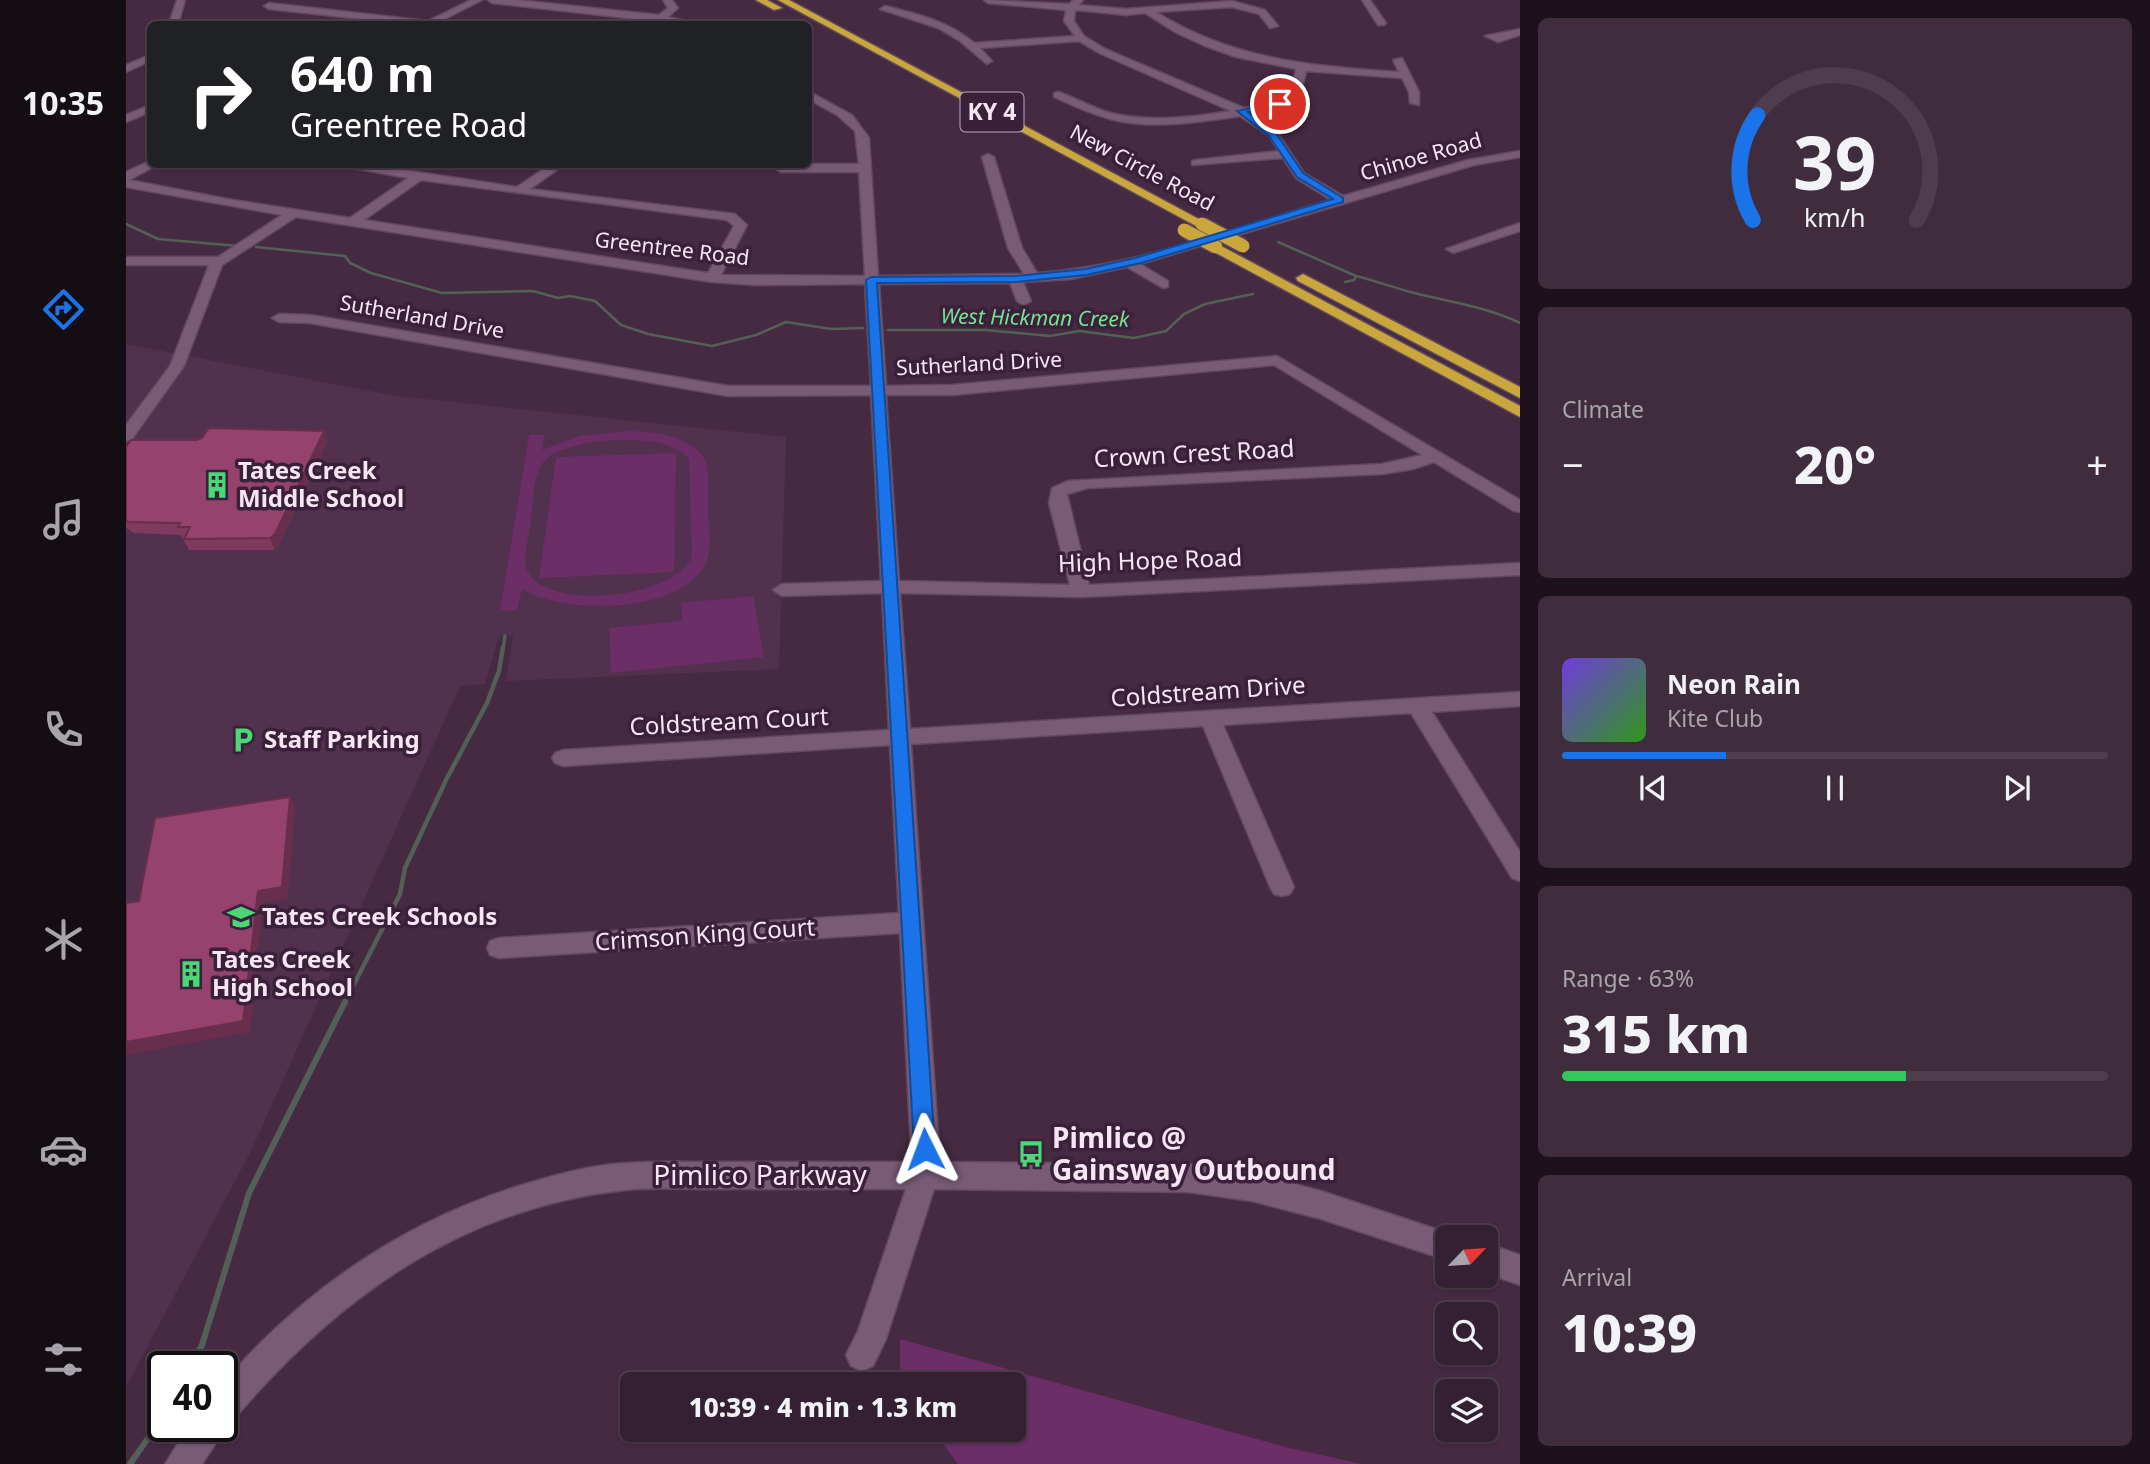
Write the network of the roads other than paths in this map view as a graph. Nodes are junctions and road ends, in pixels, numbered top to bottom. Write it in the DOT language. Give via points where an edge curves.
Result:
graph roads {
  1 [pos="181,0"];
  2 [pos="314,0"];
  3 [pos="478,0"];
  4 [pos="492,0"];
  5 [pos="667,0"];
  6 [pos="761,0"];
  7 [pos="988,0"];
  8 [pos="1366,0"];
  9 [pos="779,4"];
  10 [pos="1075,4"];
  11 [pos="269,6"];
  12 [pos="885,9"];
  13 [pos="303,10"];
  14 [pos="1149,12"];
  15 [pos="614,13"];
  16 [pos="661,18"];
  17 [pos="174,21"];
  18 [pos="402,21"];
  19 [pos="435,21"];
  20 [pos="599,21"];
  21 [pos="678,21"];
  22 [pos="802,21"];
  23 [pos="812,21"];
  24 [pos="812,21"];
  25 [pos="1381,23"];
  26 [pos="1273,26"];
  27 [pos="812,27"];
  28 [pos="1520,32"];
  29 [pos="1507,33"];
  30 [pos="1081,38"];
  31 [pos="973,46"];
  32 [pos="1398,60"];
  33 [pos="147,61"];
  34 [pos="987,61"];
  35 [pos="1301,68"];
  36 [pos="126,69"];
  37 [pos="1406,75"];
  38 [pos="1058,95"];
  39 [pos="812,97"];
  40 [pos="1415,103"];
  41 [pos="147,109"];
  42 [pos="1241,111"];
  43 [pos="126,119"];
  44 [pos="1284,154"];
  45 [pos="1520,154"];
  46 [pos="988,157"];
  47 [pos="1196,163"];
  48 [pos="147,166"];
  49 [pos="361,168"];
  50 [pos="554,168"];
  51 [pos="781,168"];
  52 [pos="865,168"];
  53 [pos="126,177"];
  54 [pos="418,177"];
  55 [pos="126,183"];
  56 [pos="1099,184"];
  57 [pos="519,191"];
  58 [pos="1340,200"];
  59 [pos="294,214"];
  60 [pos="352,223"];
  61 [pos="1178,226"];
  62 [pos="1520,227"];
  63 [pos="1213,238"];
  64 [pos="1452,249"];
  65 [pos="126,261"];
  66 [pos="217,261"];
  67 [pos="1129,263"];
  68 [pos="712,278"];
  69 [pos="1033,278"];
  70 [pos="1015,279"];
  71 [pos="871,280"];
  72 [pos="1163,284"];
  73 [pos="1024,300"];
  74 [pos="279,318"];
  75 [pos="878,391"];
  76 [pos="1520,393"];
  77 [pos="1520,412"];
  78 [pos="126,436"];
  79 [pos="1434,456"];
  80 [pos="1520,507"];
  81 [pos="1520,569"];
  82 [pos="890,587"];
  83 [pos="782,590"];
  84 [pos="1081,591"];
  85 [pos="1520,699"];
  86 [pos="1417,705"];
  87 [pos="1210,718"];
  88 [pos="899,738"];
  89 [pos="563,758"];
  90 [pos="1520,872"];
  91 [pos="1282,887"];
  92 [pos="912,922"];
  93 [pos="499,948"];
  94 [pos="922,1176"];
  95 [pos="1435,1242"];
  96 [pos="1498,1262"];
  97 [pos="1520,1269"];
  98 [pos="862,1355"];
  99 [pos="238,1391"];
  100 [pos="198,1442"];
  101 [pos="182,1464"];
  1 -- 17 [label="street"];
  2 -- 13 [label="street"];
  3 -- 19 [label="street"];
  4 -- 15 [label="street"];
  5 -- 16 [label="street" via="673,8"];
  6 -- 9 [label="highway, New Circle Road / KY 4"];
  7 -- 10 [label="street"];
  8 -- 25 [label="street"];
  9 -- 22 [label="highway, New Circle Road / KY 4"];
  9 -- 23 [label="highway, New Circle Road / KY 4, bridge"];
  10 -- 14 [label="street"];
  10 -- 30 [label="street" via="1069,20"];
  11 -- 13 [label="street"];
  12 -- 31 [label="street" via="942,25"];
  13 -- 18 [label="street"];
  14 -- 26 [label="street" via="1232,4 1262,12"];
  14 -- 35 [label="street" via="1203,44"];
  15 -- 16 [label="street"];
  15 -- 20 [label="street"];
  16 -- 21 [label="street"];
  24 -- 76 [label="highway, New Circle Road / KY 4, bridge"];
  27 -- 56 [label="highway, New Circle Road / KY 4"];
  28 -- 29 [label="street"];
  30 -- 31 [label="street"];
  30 -- 42 [label="street"];
  31 -- 34 [label="street"];
  32 -- 37 [label="street"];
  33 -- 36 [label="street"];
  35 -- 37 [label="street"];
  35 -- 42 [label="street" via="1292,100"];
  37 -- 40 [label="street"];
  38 -- 42 [label="street" via="1100,113 1137,120"];
  39 -- 52 [label="street" via="858,127"];
  41 -- 43 [label="street"];
  42 -- 44 [label="street" via="1273,134"];
  44 -- 47 [label="street"];
  44 -- 58 [label="street" via="1300,175"];
  45 -- 58 [label="street, Chinoe Road" via="1472,162"];
  46 -- 69 [label="street" via="1015,248"];
  48 -- 53 [label="street"];
  49 -- 54 [label="street"];
  50 -- 57 [label="street"];
  51 -- 52 [label="street"];
  52 -- 71 [label="street"];
  54 -- 57 [label="street"];
  54 -- 60 [label="street"];
  55 -- 59 [label="street, Greentree Road"];
  57 -- 68 [label="street" via="737,220 740,228"];
  58 -- 63 [label="street, Chinoe Road"];
  59 -- 60 [label="street, Greentree Road"];
  59 -- 66 [label="street"];
  60 -- 68 [label="street, Greentree Road"];
  61 -- 77 [label="highway, New Circle Road, bridge"];
  62 -- 64 [label="street"];
  63 -- 67 [label="street, Greentree Road"];
  65 -- 66 [label="street"];
  66 -- 78 [label="street" via="177,366"];
  67 -- 69 [label="street, Greentree Road"];
  67 -- 72 [label="street"];
  68 -- 71 [label="street, Greentree Road"];
  69 -- 70 [label="street, Greentree Road"];
  70 -- 71 [label="street, Greentree Road"];
  70 -- 73 [label="street"];
  71 -- 75 [label="street"];
  74 -- 75 [label="street, Sutherland Drive" via="310,319 712,389"];
  75 -- 79 [label="street, Sutherland Drive" via="1034,384 1276,360"];
  75 -- 82 [label="street"];
  79 -- 80 [label="street, Sutherland Drive"];
  79 -- 84 [label="street, Crown Crest Road" via="1382,469 1063,487 1058,503"];
  81 -- 84 [label="street, High Hope Road"];
  82 -- 83 [label="street, High Hope Road"];
  82 -- 84 [label="street, High Hope Road"];
  82 -- 88 [label="street"];
  85 -- 86 [label="street, Coldstream Drive"];
  86 -- 87 [label="street, Coldstream Drive"];
  86 -- 90 [label="street"];
  87 -- 88 [label="street, Coldstream Drive"];
  87 -- 91 [label="street"];
  88 -- 89 [label="street, Coldstream Court"];
  88 -- 92 [label="street"];
  92 -- 93 [label="street, Crimson King Court"];
  92 -- 94 [label="street" via="925,1149"];
  94 -- 95 [label="street, Pimlico Parkway" via="1099,1175 1224,1182 1321,1205"];
  94 -- 98 [label="street" via="919,1196"];
  94 -- 99 [label="street, Pimlico Parkway" via="626,1176 550,1188 508,1201 461,1219 369,1271 302,1324"];
  96 -- 97 [label="street"];
  100 -- 101 [label="street"];
}
